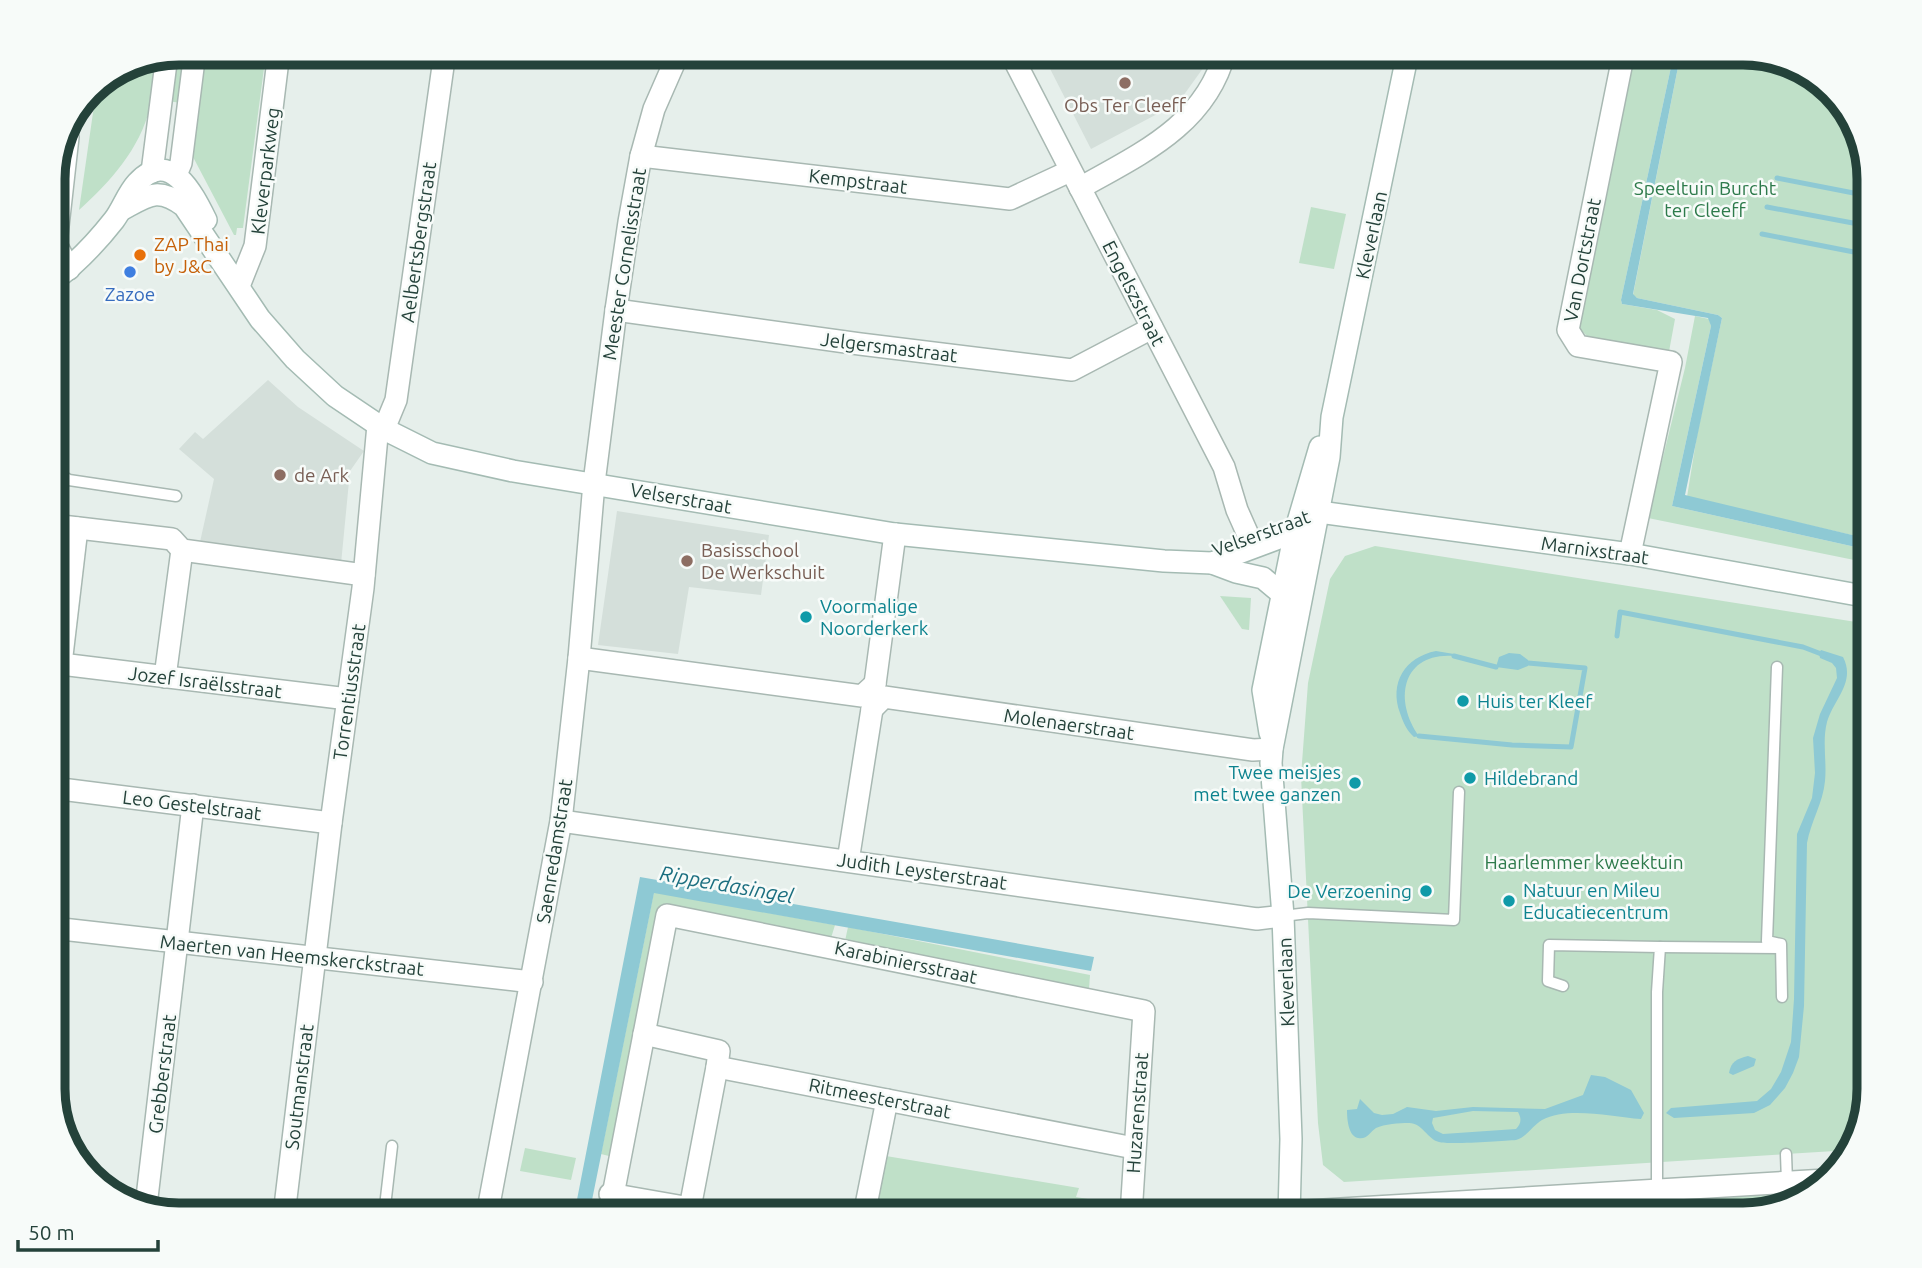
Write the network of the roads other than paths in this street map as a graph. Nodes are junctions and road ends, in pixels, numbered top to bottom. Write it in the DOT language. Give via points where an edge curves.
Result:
graph roads {
  1 [pos="193,65"];
  2 [pos="277,65"];
  3 [pos="443,65"];
  4 [pos="674,65"];
  5 [pos="1017,65"];
  6 [pos="1221,65"];
  7 [pos="1405,65"];
  8 [pos="1622,65"];
  9 [pos="166,66"];
  10 [pos="641,156"];
  11 [pos="152,172"];
  12 [pos="176,175"];
  13 [pos="1075,180"];
  14 [pos="123,209"];
  15 [pos="65,271"];
  16 [pos="239,286"];
  17 [pos="616,310"];
  18 [pos="1152,328"];
  19 [pos="381,427"];
  20 [pos="65,478"];
  21 [pos="594,483"];
  22 [pos="176,496"];
  23 [pos="1305,520"];
  24 [pos="65,526"];
  25 [pos="77,528"];
  26 [pos="895,534"];
  27 [pos="1249,537"];
  28 [pos="183,550"];
  29 [pos="1630,554"];
  30 [pos="1189,562"];
  31 [pos="1212,563"];
  32 [pos="364,575"];
  33 [pos="1282,594"];
  34 [pos="1857,595"];
  35 [pos="65,611"];
  36 [pos="579,658"];
  37 [pos="65,667"];
  38 [pos="1777,667"];
  39 [pos="165,677"];
  40 [pos="873,697"];
  41 [pos="348,699"];
  42 [pos="1272,749"];
  43 [pos="65,789"];
  44 [pos="1459,792"];
  45 [pos="193,805"];
  46 [pos="561,821"];
  47 [pos="331,823"];
  48 [pos="848,861"];
  49 [pos="1283,916"];
  50 [pos="65,929"];
  51 [pos="177,942"];
  52 [pos="1660,947"];
  53 [pos="1781,948"];
  54 [pos="315,959"];
  55 [pos="532,982"];
  56 [pos="1563,986"];
  57 [pos="1782,997"];
  58 [pos="1144,1011"];
  59 [pos="644,1034"];
  60 [pos="717,1067"];
  61 [pos="887,1100"];
  62 [pos="392,1146"];
  63 [pos="1134,1148"];
  64 [pos="1786,1154"];
  65 [pos="1811,1181"];
  66 [pos="1787,1182"];
  67 [pos="1657,1190"];
  68 [pos="147,1198"];
  69 [pos="286,1203"];
  70 [pos="385,1203"];
  71 [pos="490,1203"];
  72 [pos="639,1203"];
  73 [pos="691,1203"];
  74 [pos="867,1203"];
  75 [pos="1132,1203"];
  76 [pos="1290,1203"];
  77 [pos="1458,1203"];
  1 -- 12 [label="street"];
  2 -- 16 [label="street, Kleverparkweg" via="255,246"];
  3 -- 19 [label="street, Aelbertsbergstraat" via="396,401"];
  4 -- 10 [label="street, Meester Cornelisstraat" via="654,109"];
  5 -- 13 [label="street, Engelszstraat"];
  6 -- 13 [label="street, Kempstraat" via="1196,110 1171,134"];
  7 -- 23 [label="street, Kleverlaan" via="1332,418 1329,457"];
  8 -- 29 [label="street, Van Dortstraat" via="1567,330 1578,346 1671,362"];
  9 -- 11 [label="street"];
  10 -- 13 [label="street, Kempstraat" via="1010,199"];
  10 -- 17 [label="street, Meester Cornelisstraat"];
  11 -- 12 [label="street"];
  11 -- 14 [label="street" via="131,191"];
  12 -- 16 [label="street" via="191,190"];
  13 -- 18 [label="street, Engelszstraat"];
  14 -- 15 [label="street" via="97,243"];
  14 -- 16 [label="street" via="146,197 170,196 184,206"];
  16 -- 19 [label="street, Velserstraat" via="295,359 335,396"];
  17 -- 18 [label="street, Jelgersmastraat" via="1072,370"];
  17 -- 21 [label="street, Meester Cornelisstraat"];
  18 -- 27 [label="street, Engelszstraat" via="1224,467"];
  19 -- 21 [label="street, Velserstraat" via="432,453"];
  19 -- 32 [label="street, Torrentiusstraat"];
  20 -- 22 [label="lane"];
  21 -- 26 [label="street, Velserstraat"];
  21 -- 36 [label="street, Saenredamstraat"];
  23 -- 27 [label="street, Velserstraat"];
  23 -- 29 [label="street, Marnixstraat"];
  23 -- 31 [label="street, Velserstraat"];
  23 -- 33 [label="street, Kleverlaan"];
  23 -- 42 [label="street, Kleverlaan"];
  24 -- 25 [label="street"];
  25 -- 28 [label="street" via="172,539"];
  25 -- 35 [label="street"];
  26 -- 30 [label="street, Velserstraat"];
  26 -- 40 [label="street"];
  27 -- 30 [label="street, Velserstraat"];
  28 -- 32 [label="street"];
  28 -- 39 [label="street"];
  29 -- 34 [label="street, Marnixstraat"];
  30 -- 31 [label="street, Velserstraat"];
  31 -- 33 [label="street" via="1263,578"];
  32 -- 41 [label="street, Torrentiusstraat"];
  33 -- 42 [label="street, Kleverlaan" via="1263,690"];
  36 -- 40 [label="street, Molenaerstraat"];
  36 -- 46 [label="street, Saenredamstraat"];
  37 -- 39 [label="street, Jozef Israëlsstraat"];
  38 -- 53 [label="lane" via="1767,941 1781,944"];
  39 -- 41 [label="street, Jozef Israëlsstraat"];
  40 -- 42 [label="street, Molenaerstraat"];
  40 -- 48 [label="street"];
  41 -- 47 [label="street, Torrentiusstraat"];
  42 -- 49 [label="street, Kleverlaan"];
  43 -- 45 [label="street, Leo Gestelstraat"];
  44 -- 49 [label="lane" via="1454,920 1308,913"];
  45 -- 47 [label="street, Leo Gestelstraat"];
  45 -- 51 [label="street, Grebberstraat"];
  46 -- 48 [label="street, Judith Leysterstraat"];
  46 -- 55 [label="street, Saenredamstraat"];
  47 -- 54 [label="street, Torrentiusstraat"];
  48 -- 49 [label="street, Judith Leysterstraat" via="1257,919"];
  49 -- 76 [label="street, Kleverlaan"];
  50 -- 51 [label="street, Maerten van Heemskerckstraat"];
  51 -- 54 [label="street, Maerten van Heemskerckstraat"];
  51 -- 68 [label="street, Grebberstraat"];
  52 -- 53 [label="lane"];
  52 -- 56 [label="lane" via="1549,945 1548,981"];
  52 -- 67 [label="lane"];
  53 -- 57 [label="lane"];
  54 -- 55 [label="street, Maerten van Heemskerckstraat"];
  54 -- 69 [label="street, Soutmanstraat"];
  55 -- 71 [label="street, Saenredamstraat"];
  58 -- 59 [label="street, Karabiniersstraat" via="667,915"];
  58 -- 63 [label="street, Huzarenstraat"];
  59 -- 60 [label="street" via="719,1051"];
  59 -- 72 [label="street" via="611,1194"];
  60 -- 61 [label="street, Ritmeesterstraat"];
  60 -- 73 [label="street"];
  61 -- 63 [label="street, Ritmeesterstraat"];
  61 -- 74 [label="street"];
  62 -- 70 [label="lane"];
  63 -- 75 [label="street, Huzarenstraat"];
  64 -- 66 [label="lane"];
  65 -- 66 [label="street"];
  66 -- 67 [label="street"];
  67 -- 77 [label="street"];
}
